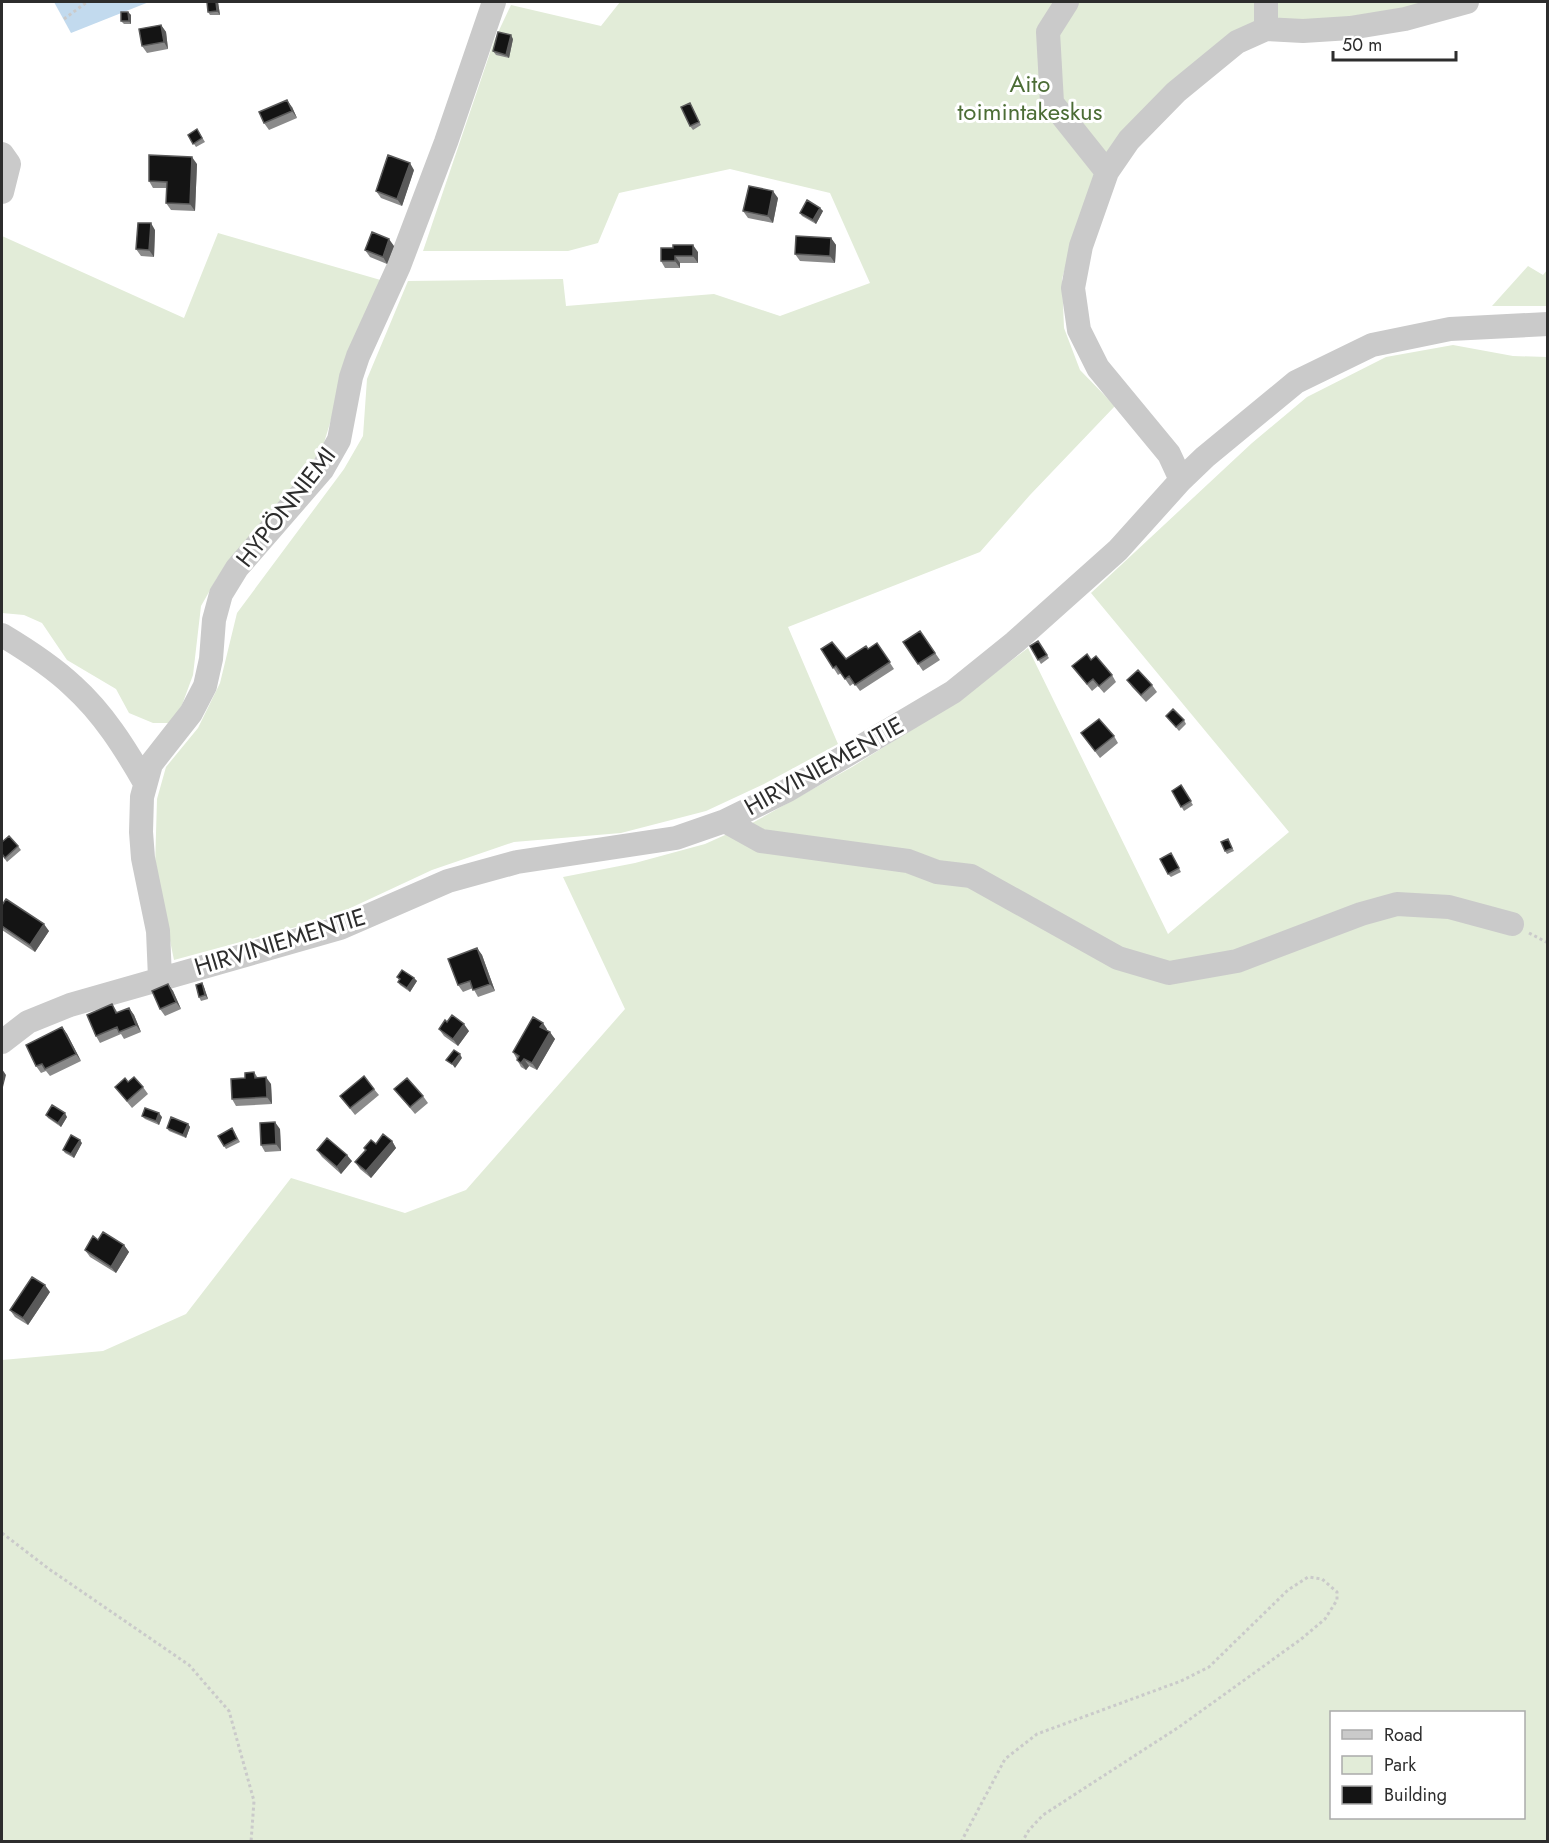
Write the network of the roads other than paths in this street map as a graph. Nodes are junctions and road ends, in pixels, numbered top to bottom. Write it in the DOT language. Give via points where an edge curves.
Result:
graph roads {
  1 [pos="494,2"];
  2 [pos="1066,2"];
  3 [pos="1266,2"];
  4 [pos="1467,2"];
  5 [pos="1266,29"];
  6 [pos="2,154"];
  7 [pos="1107,172"];
  8 [pos="2,192"];
  9 [pos="1548,324"];
  10 [pos="1148,426"];
  11 [pos="1199,463"];
  12 [pos="1181,480"];
  13 [pos="2,635"];
  14 [pos="145,783"];
  15 [pos="725,821"];
  16 [pos="1512,924"];
  17 [pos="160,978"];
  18 [pos="2,1042"];
  1 -- 14 [label="street, HYPÖNNIEMI" via="399,266 358,356 339,440 322,470 237,568 221,594 205,686 191,713 151,764"];
  2 -- 7 [label="street" via="1048,32 1052,103"];
  3 -- 5 [label="street"];
  4 -- 5 [label="street" via="1405,19 1350,28"];
  5 -- 7 [label="street" via="1237,42 1176,92 1130,140"];
  6 -- 8 [label="street" via="9,164"];
  7 -- 10 [label="street" via="1081,246 1073,288 1079,330 1098,368"];
  9 -- 11 [label="street, HIRVINIEMENTIE" via="1450,329 1372,345 1296,382"];
  10 -- 11 [label="street"];
  10 -- 12 [label="street" via="1169,454"];
  11 -- 12 [label="street, HIRVINIEMENTIE"];
  12 -- 15 [label="street, HIRVINIEMENTIE" via="1118,550 953,692 788,790"];
  13 -- 14 [label="street" via="75,687 112,731"];
  14 -- 17 [label="street, HYPÖNNIEMI" via="143,858 158,931"];
  15 -- 16 [label="street" via="762,841 908,861 937,872 971,876 1118,958 1168,973 1237,961 1397,904 1449,907"];
  15 -- 17 [label="street, HIRVINIEMENTIE" via="676,838 506,865 448,881 340,928"];
  17 -- 18 [label="street, HIRVINIEMENTIE" via="28,1022"];
}
